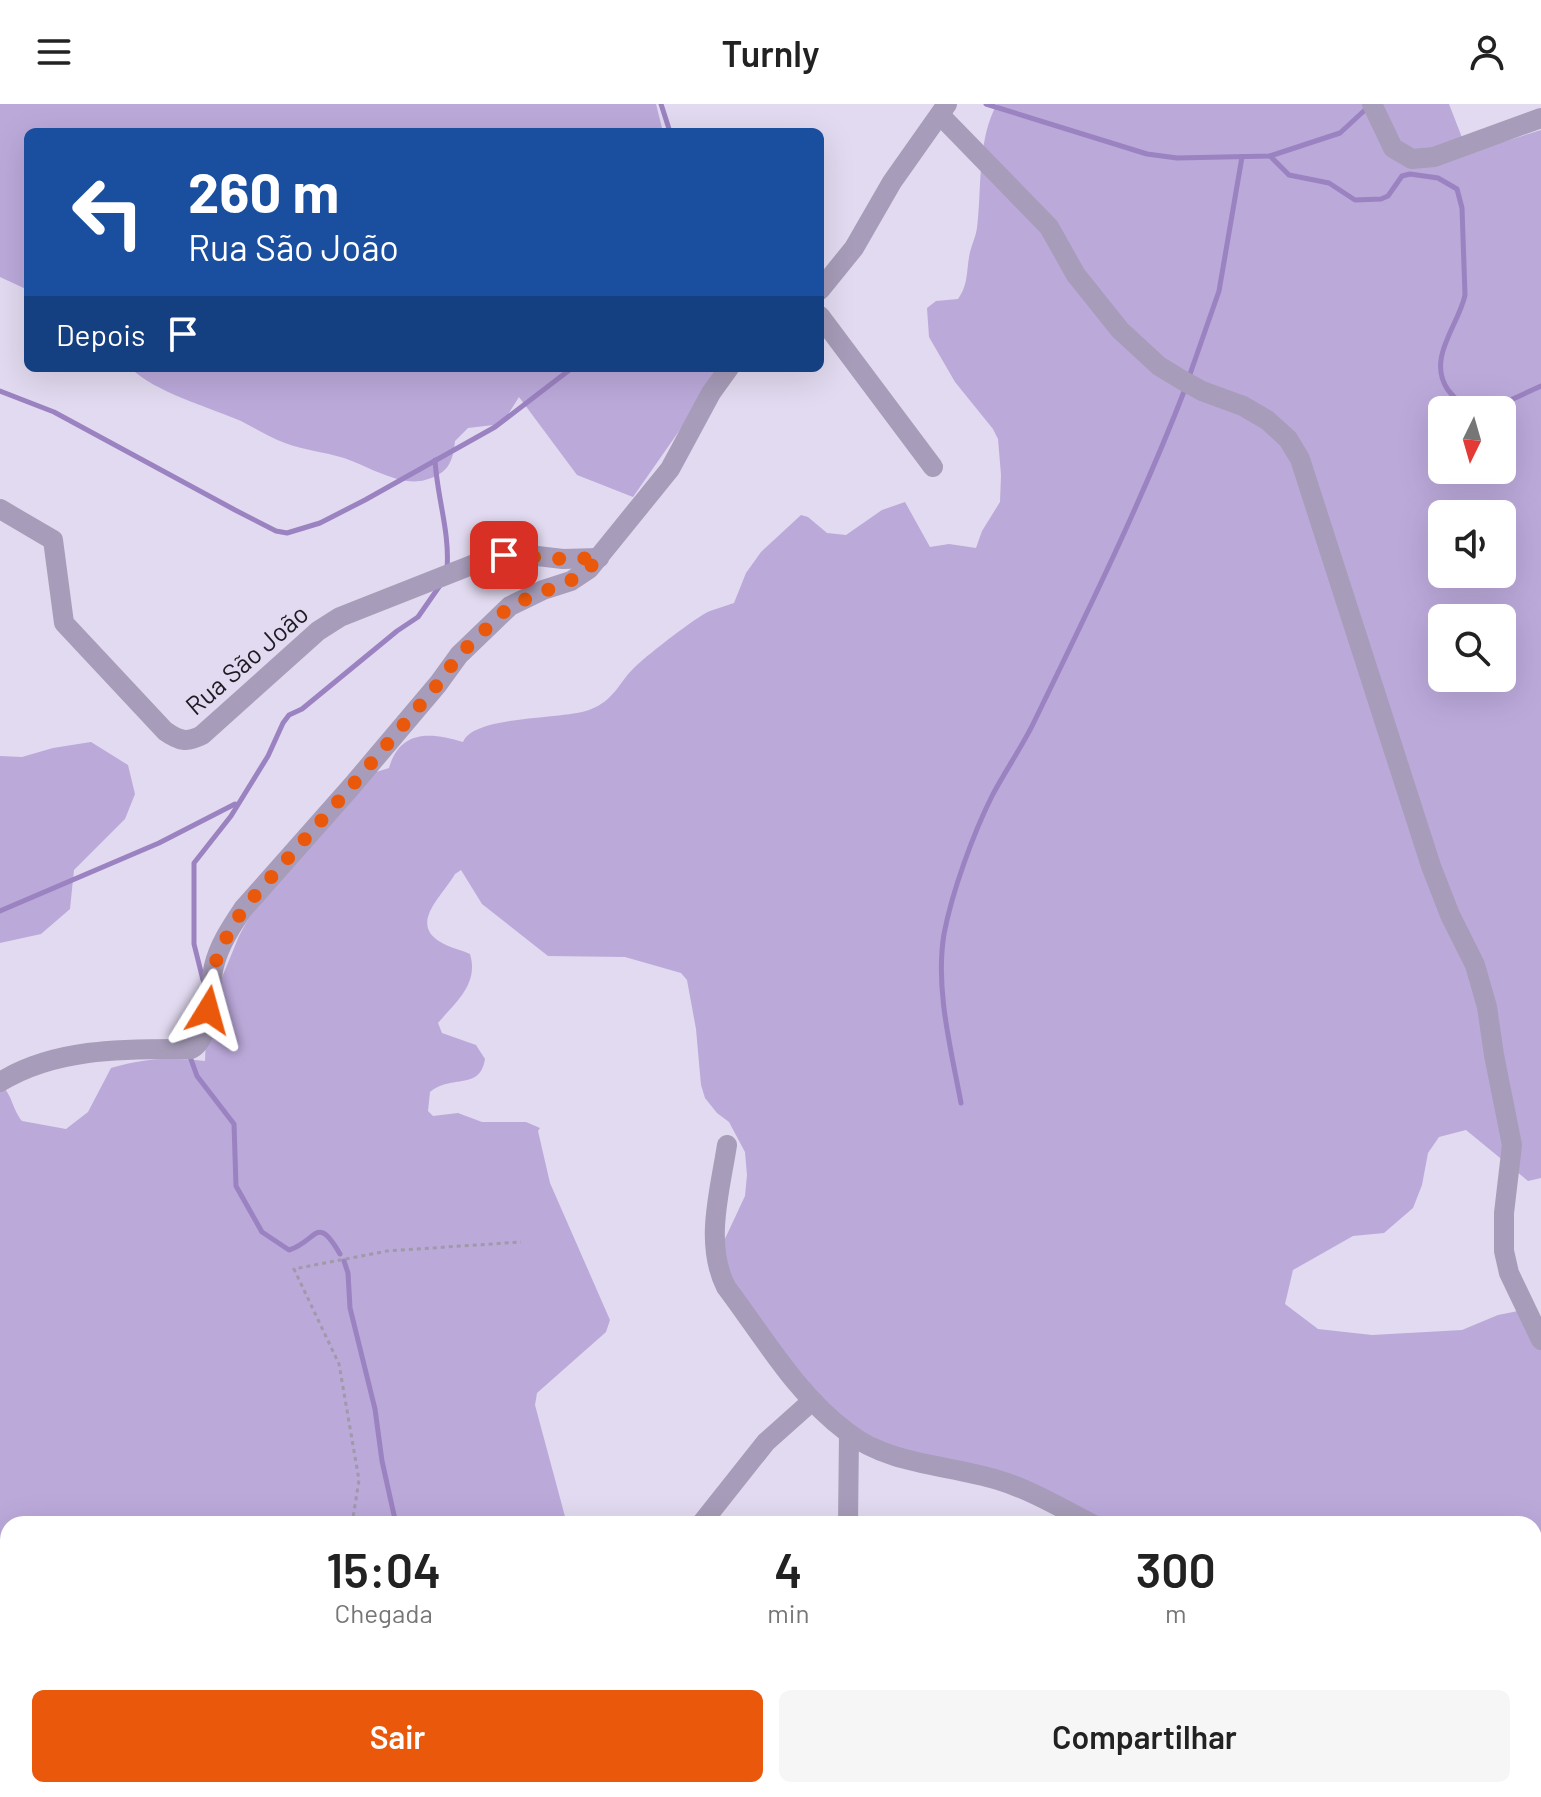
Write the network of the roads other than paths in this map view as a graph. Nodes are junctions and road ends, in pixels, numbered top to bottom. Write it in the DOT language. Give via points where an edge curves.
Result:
graph roads {
  1 [pos="1372,104"];
  2 [pos="944,109"];
  3 [pos="1541,118"];
  4 [pos="824,285"];
  5 [pos="824,321"];
  6 [pos="726,372"];
  7 [pos="933,467"];
  8 [pos="0,509"];
  9 [pos="599,558"];
  10 [pos="0,1082"];
  11 [pos="727,1145"];
  12 [pos="1541,1340"];
  13 [pos="812,1401"];
  14 [pos="849,1434"];
  15 [pos="707,1516"];
  16 [pos="848,1516"];
  17 [pos="1076,1516"];
  1 -- 3 [label="street" via="1393,148 1412,159 1434,157"];
  2 -- 4 [label="street"];
  2 -- 12 [label="street" via="1049,227 1076,275 1120,330 1159,366 1267,420 1300,459 1431,866 1475,965 1487,1007 1512,1145 1504,1251"];
  5 -- 7 [label="street"];
  6 -- 9 [label="street" via="670,469"];
  8 -- 9 [label="street, Rua São João" via="53,540 64,623 177,740 202,735 340,617 487,559 520,554"];
  9 -- 10 [label="street" via="581,576 510,606 459,655 243,909 214,967 203,1038 196,1047 73,1055 42,1062"];
  11 -- 13 [label="street" via="714,1230 717,1269"];
  13 -- 14 [label="street"];
  13 -- 15 [label="street" via="766,1442"];
  14 -- 16 [label="street"];
  14 -- 17 [label="street" via="908,1461 975,1473 1020,1488"];
}
